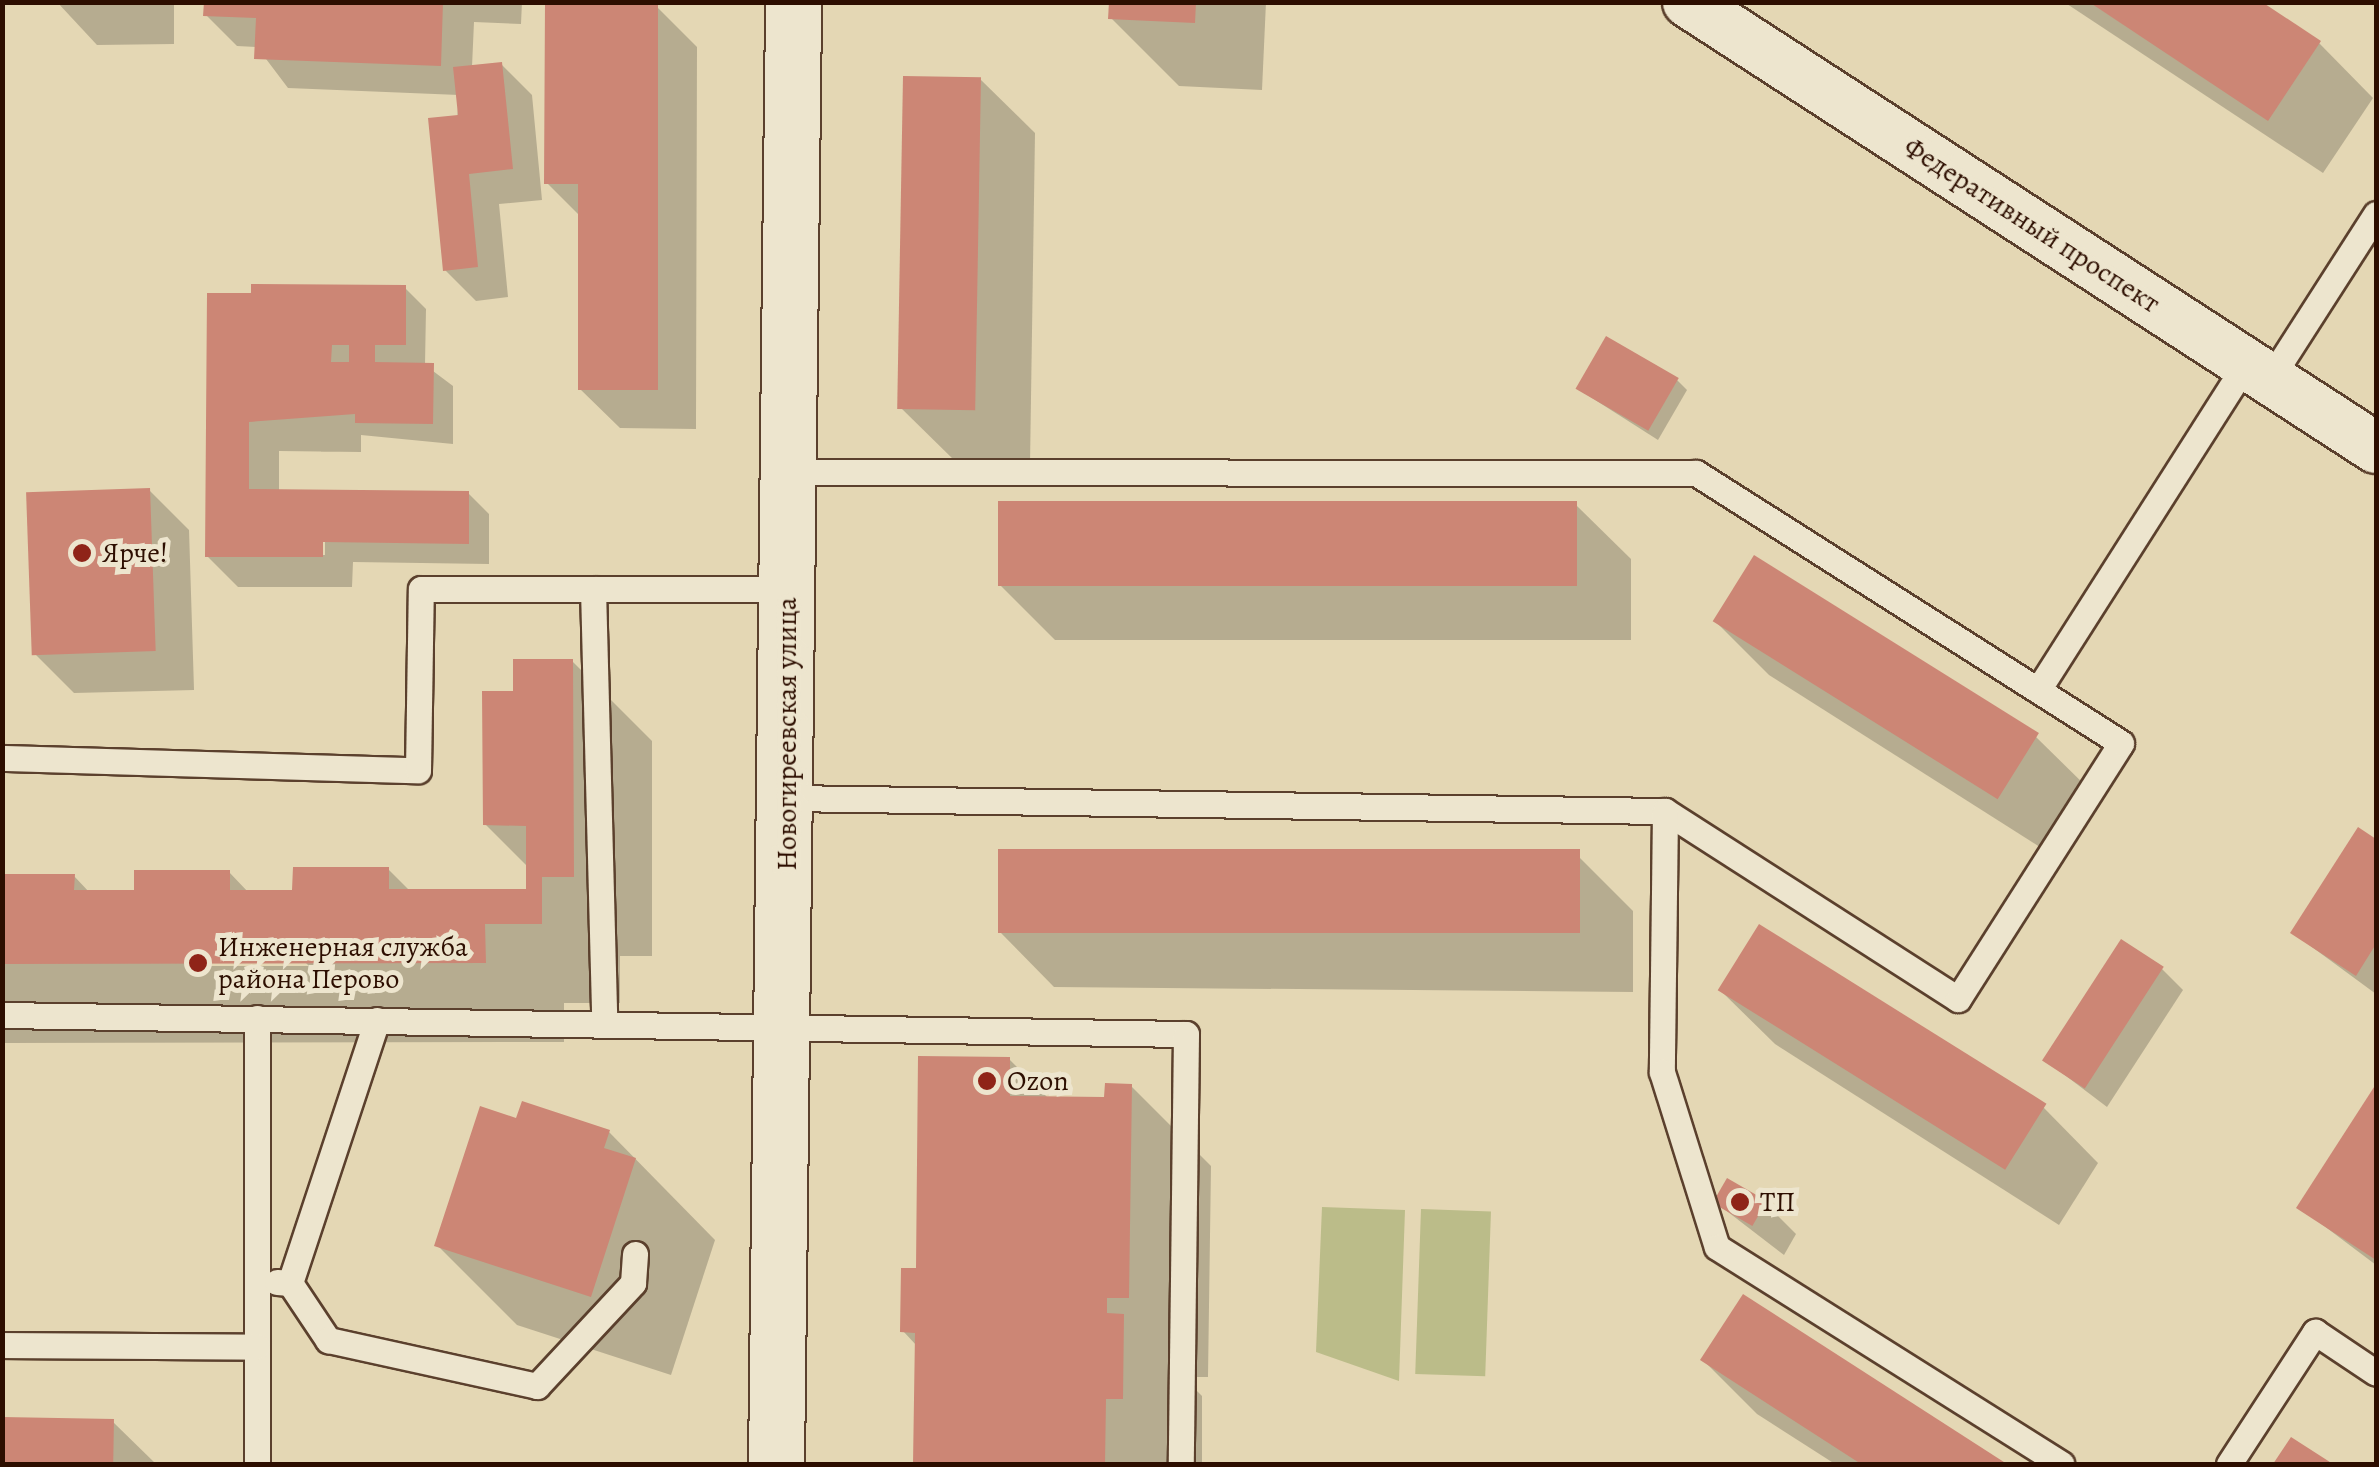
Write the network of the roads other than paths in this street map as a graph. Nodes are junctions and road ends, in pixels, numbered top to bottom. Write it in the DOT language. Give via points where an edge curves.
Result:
graph roads {
  1 [pos="792,2"];
  2 [pos="1700,6"];
  3 [pos="2376,214"];
  4 [pos="2258,371"];
  5 [pos="2376,448"];
  6 [pos="789,472"];
  7 [pos="593,589"];
  8 [pos="788,589"];
  9 [pos="2038,690"];
  10 [pos="2,758"];
  11 [pos="787,798"];
  12 [pos="1666,811"];
  13 [pos="2,1016"];
  14 [pos="257,1018"];
  15 [pos="378,1020"];
  16 [pos="604,1022"];
  17 [pos="786,1024"];
  18 [pos="635,1254"];
  19 [pos="257,1282"];
  20 [pos="290,1282"];
  21 [pos="2,1345"];
  22 [pos="257,1347"];
  23 [pos="2376,1373"];
  24 [pos="257,1464"];
  25 [pos="776,1464"];
  26 [pos="1180,1464"];
  27 [pos="2061,1464"];
  28 [pos="2229,1464"];
  1 -- 6 [label="main road, Новогиреевская улица"];
  2 -- 4 [label="street, Федеративный проспект"];
  3 -- 4 [label="lane"];
  4 -- 5 [label="street, Федеративный проспект"];
  4 -- 9 [label="lane"];
  6 -- 8 [label="main road, Новогиреевская улица"];
  6 -- 9 [label="lane" via="1696,473"];
  7 -- 8 [label="lane"];
  7 -- 10 [label="lane" via="422,589 418,770"];
  7 -- 16 [label="lane"];
  8 -- 11 [label="main road, Новогиреевская улица"];
  9 -- 12 [label="lane" via="2121,742 1958,999"];
  11 -- 12 [label="lane"];
  11 -- 17 [label="main road, Новогиреевская улица"];
  12 -- 27 [label="lane" via="1662,1072 1717,1246"];
  13 -- 14 [label="lane"];
  14 -- 15 [label="lane"];
  14 -- 19 [label="lane"];
  15 -- 16 [label="lane"];
  15 -- 20 [label="lane"];
  16 -- 17 [label="lane"];
  17 -- 25 [label="main road, Новогиреевская улица"];
  17 -- 26 [label="lane" via="1186,1034"];
  18 -- 20 [label="lane" via="633,1283 537,1386 328,1340"];
  19 -- 20 [label="lane"];
  19 -- 22 [label="lane"];
  21 -- 22 [label="lane"];
  22 -- 24 [label="lane"];
  23 -- 28 [label="lane" via="2315,1332"];
}
